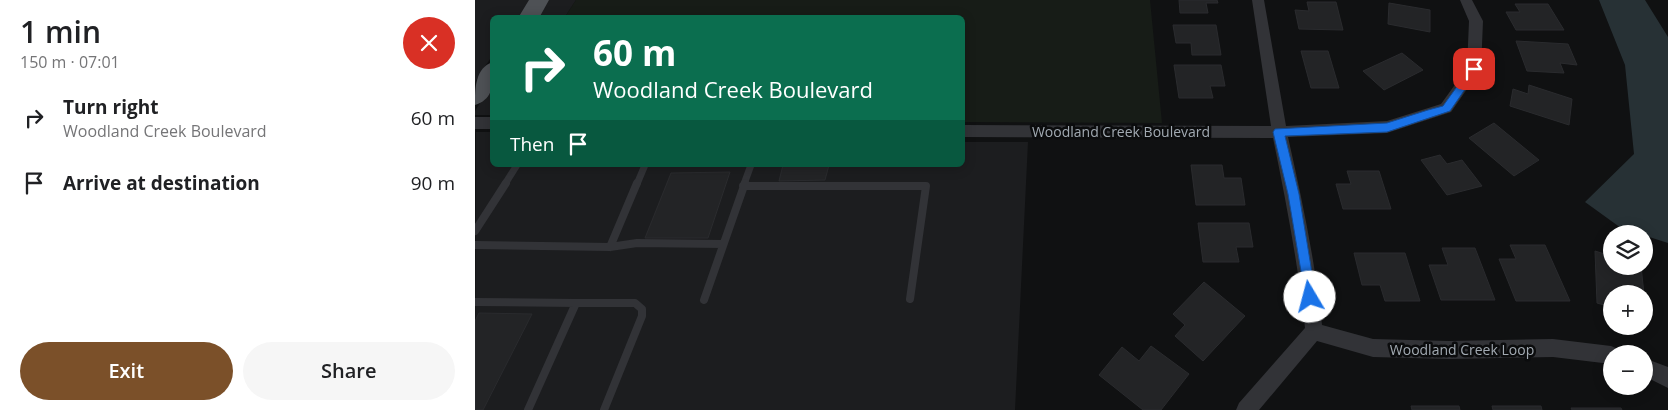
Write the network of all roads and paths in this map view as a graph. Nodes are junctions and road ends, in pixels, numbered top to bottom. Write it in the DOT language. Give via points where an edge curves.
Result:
graph roads {
  1 [pos="539,0"];
  2 [pos="1258,0"];
  3 [pos="1467,0"];
  4 [pos="530,15"];
  5 [pos="490,74"];
  6 [pos="475,96"];
  7 [pos="475,123"];
  8 [pos="490,123"];
  9 [pos="965,131"];
  10 [pos="1279,132"];
  11 [pos="514,167"];
  12 [pos="644,167"];
  13 [pos="750,167"];
  14 [pos="743,186"];
  15 [pos="475,230"];
  16 [pos="723,244"];
  17 [pos="475,245"];
  18 [pos="609,247"];
  19 [pos="910,299"];
  20 [pos="705,300"];
  21 [pos="475,302"];
  22 [pos="576,303"];
  23 [pos="1314,332"];
  24 [pos="1603,354"];
  25 [pos="1653,370"];
  26 [pos="1668,379"];
  27 [pos="528,410"];
  28 [pos="604,410"];
  29 [pos="1246,410"];
  1 -- 4 [label="main road"];
  2 -- 10 [label="street"];
  3 -- 10 [label="street, Woodland Creek Boulevard" via="1476,22 1474,69 1446,108 1387,128"];
  5 -- 6 [label="main road"];
  7 -- 8 [label="street"];
  9 -- 10 [label="street, Woodland Creek Boulevard"];
  10 -- 23 [label="street" via="1308,279"];
  11 -- 15 [label="lane"];
  12 -- 18 [label="lane"];
  13 -- 14 [label="lane"];
  14 -- 16 [label="lane"];
  14 -- 19 [label="lane" via="926,186"];
  16 -- 18 [label="lane" via="637,243"];
  16 -- 20 [label="lane"];
  17 -- 18 [label="lane"];
  21 -- 22 [label="lane"];
  22 -- 27 [label="lane"];
  22 -- 28 [label="lane" via="635,303 642,308 642,316"];
  23 -- 24 [label="street, Woodland Creek Loop" via="1373,348 1553,348"];
  23 -- 29 [label="street"];
  25 -- 26 [label="street"];
}
